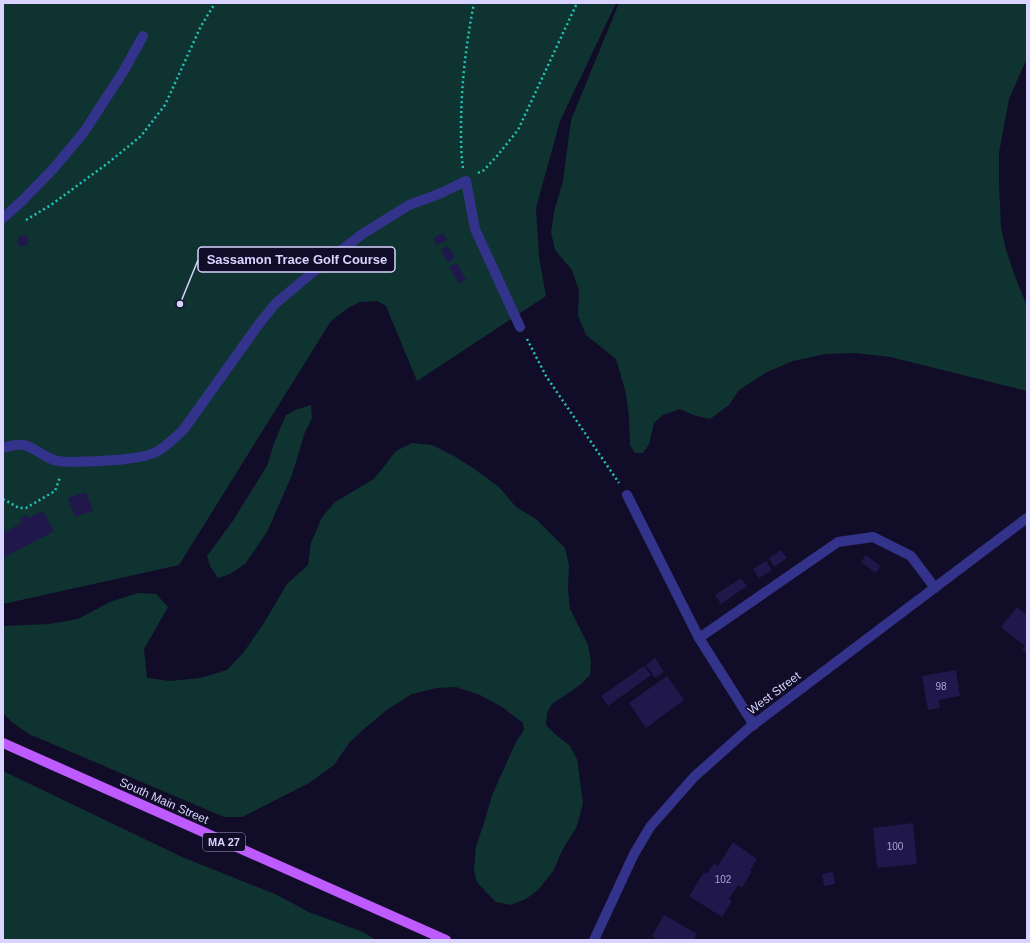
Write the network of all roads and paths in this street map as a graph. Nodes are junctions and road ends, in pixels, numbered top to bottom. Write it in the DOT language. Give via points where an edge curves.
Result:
graph roads {
  1 [pos="215,3"];
  2 [pos="474,3"];
  3 [pos="577,3"];
  4 [pos="143,36"];
  5 [pos="466,181"];
  6 [pos="3,218"];
  7 [pos="24,221"];
  8 [pos="520,327"];
  9 [pos="3,448"];
  10 [pos="62,462"];
  11 [pos="627,495"];
  12 [pos="3,499"];
  13 [pos="1025,523"];
  14 [pos="935,588"];
  15 [pos="699,638"];
  16 [pos="754,725"];
  17 [pos="3,743"];
  18 [pos="446,940"];
  19 [pos="594,940"];
  1 -- 7 [label="path" via="201,26 165,105 141,136 51,205"];
  2 -- 5 [label="path" via="465,64 461,118 461,151"];
  3 -- 5 [label="path" via="518,130 484,170"];
  4 -- 6 [label="street" via="84,132 54,168"];
  5 -- 8 [label="street" via="475,229"];
  5 -- 10 [label="street" via="409,205 361,235 275,304 184,429 166,446 142,457"];
  8 -- 11 [label="path" via="546,376"];
  9 -- 10 [label="street" via="27,446"];
  10 -- 12 [label="path" via="59,483 55,491 26,508 19,508"];
  11 -- 15 [label="street"];
  13 -- 14 [label="street, West Street"];
  14 -- 15 [label="street" via="911,556 873,537 838,542"];
  14 -- 16 [label="street, West Street"];
  15 -- 16 [label="street"];
  16 -- 19 [label="street, West Street" via="694,777 650,827 630,860"];
  17 -- 18 [label="main road, South Main Street / MA 27"];
}
